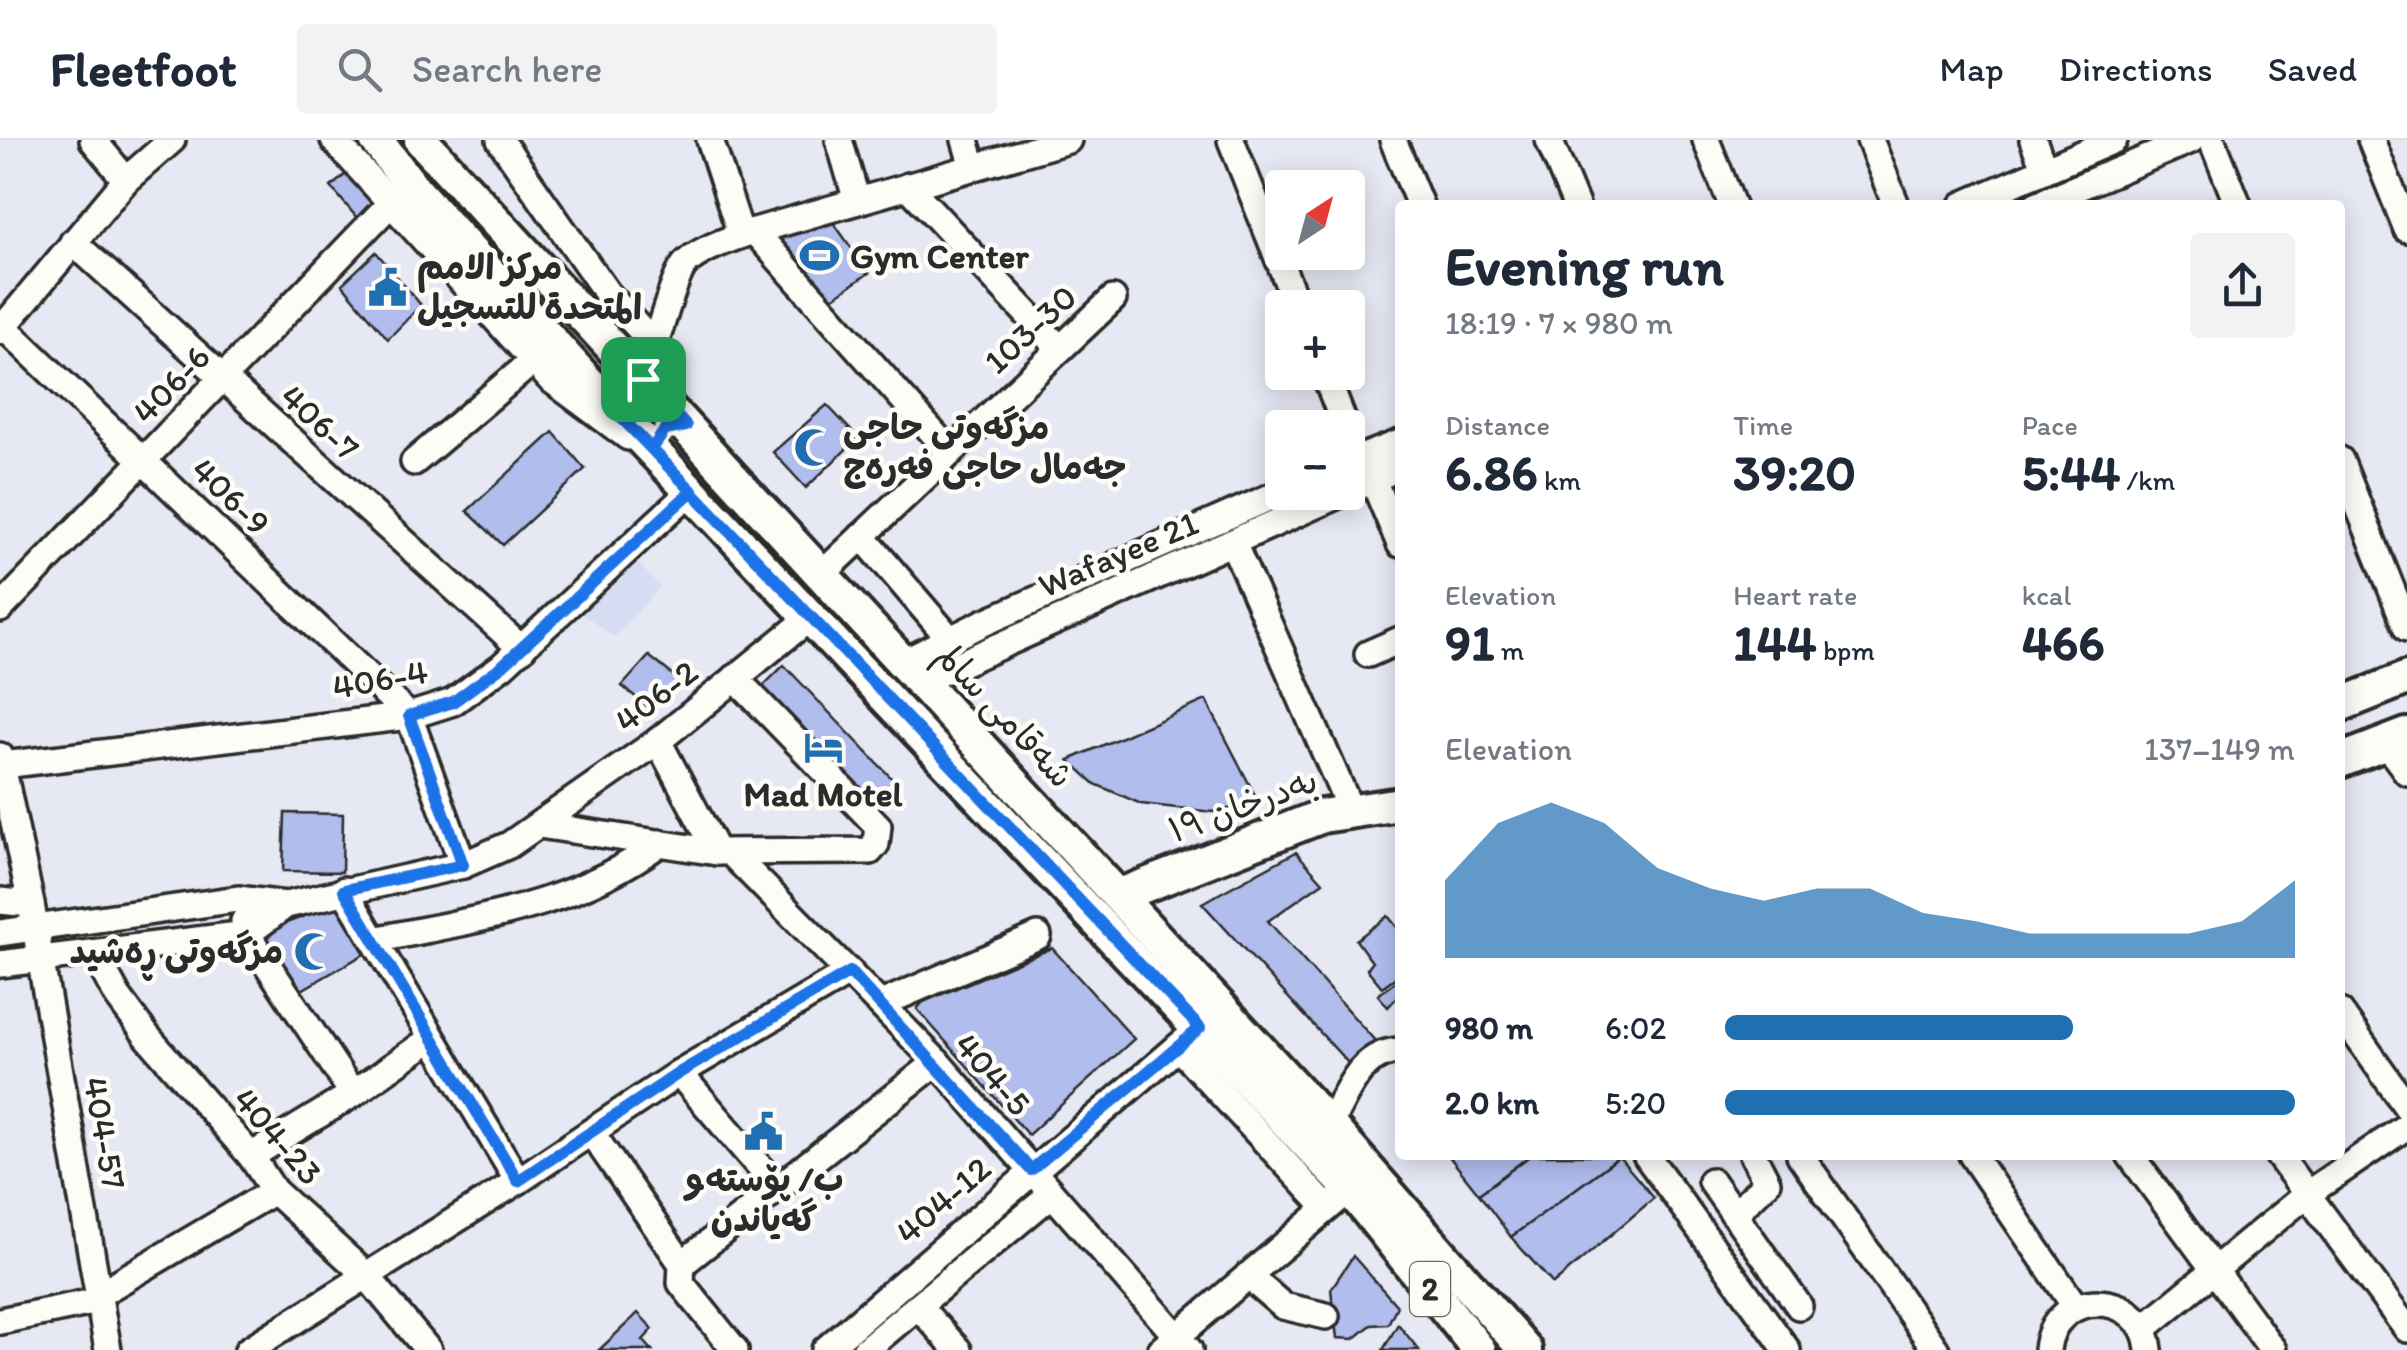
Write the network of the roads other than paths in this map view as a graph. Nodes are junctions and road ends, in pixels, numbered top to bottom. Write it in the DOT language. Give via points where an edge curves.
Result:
graph roads {
  1 [pos="92,140"];
  2 [pos="172,140"];
  3 [pos="334,140"];
  4 [pos="376,140"];
  5 [pos="420,140"];
  6 [pos="500,140"];
  7 [pos="710,140"];
  8 [pos="839,140"];
  9 [pos="965,140"];
  10 [pos="1068,140"];
  11 [pos="1232,140"];
  12 [pos="1393,140"];
  13 [pos="1549,140"];
  14 [pos="1706,140"];
  15 [pos="1870,140"];
  16 [pos="2032,140"];
  17 [pos="2114,140"];
  18 [pos="2191,140"];
  19 [pos="2212,140"];
  20 [pos="2371,140"];
  21 [pos="973,167"];
  22 [pos="2044,168"];
  23 [pos="126,180"];
  24 [pos="908,186"];
  25 [pos="2069,198"];
  26 [pos="1418,200"];
  27 [pos="1574,200"];
  28 [pos="1730,200"];
  29 [pos="1894,200"];
  30 [pos="1974,200"];
  31 [pos="2236,200"];
  32 [pos="857,201"];
  33 [pos="389,205"];
  34 [pos="2407,229"];
  35 [pos="748,233"];
  36 [pos="73,242"];
  37 [pos="1291,290"];
  38 [pos="1113,300"];
  39 [pos="2,329"];
  40 [pos="657,348"];
  41 [pos="1060,348"];
  42 [pos="532,362"];
  43 [pos="643,379"];
  44 [pos="222,380"];
  45 [pos="614,410"];
  46 [pos="686,426"];
  47 [pos="1395,446"];
  48 [pos="652,449"];
  49 [pos="950,452"];
  50 [pos="144,461"];
  51 [pos="414,462"];
  52 [pos="1365,464"];
  53 [pos="1365,467"];
  54 [pos="1395,468"];
  55 [pos="2345,473"];
  56 [pos="1365,477"];
  57 [pos="692,491"];
  58 [pos="1265,500"];
  59 [pos="1305,510"];
  60 [pos="1395,534"];
  61 [pos="862,536"];
  62 [pos="1233,542"];
  63 [pos="821,575"];
  64 [pos="0,609"];
  65 [pos="812,616"];
  66 [pos="2407,628"];
  67 [pos="950,639"];
  68 [pos="1395,642"];
  69 [pos="522,649"];
  70 [pos="1368,654"];
  71 [pos="910,672"];
  72 [pos="736,678"];
  73 [pos="2407,678"];
  74 [pos="2345,703"];
  75 [pos="409,716"];
  76 [pos="2397,740"];
  77 [pos="658,741"];
  78 [pos="2345,759"];
  79 [pos="1,760"];
  80 [pos="2407,772"];
  81 [pos="1395,807"];
  82 [pos="1350,809"];
  83 [pos="538,825"];
  84 [pos="660,843"];
  85 [pos="724,853"];
  86 [pos="463,865"];
  87 [pos="344,890"];
  88 [pos="1118,896"];
  89 [pos="238,898"];
  90 [pos="0,901"];
  91 [pos="286,905"];
  92 [pos="33,916"];
  93 [pos="0,933"];
  94 [pos="247,934"];
  95 [pos="1038,936"];
  96 [pos="374,940"];
  97 [pos="94,953"];
  98 [pos="38,958"];
  99 [pos="0,964"];
  100 [pos="850,972"];
  101 [pos="882,1004"];
  102 [pos="2345,1019"];
  103 [pos="1189,1037"];
  104 [pos="432,1038"];
  105 [pos="1395,1051"];
  106 [pos="937,1062"];
  107 [pos="679,1073"];
  108 [pos="353,1094"];
  109 [pos="2407,1107"];
  110 [pos="1329,1125"];
  111 [pos="2407,1126"];
  112 [pos="591,1132"];
  113 [pos="251,1156"];
  114 [pos="1650,1160"];
  115 [pos="1756,1160"];
  116 [pos="1803,1160"];
  117 [pos="1975,1160"];
  118 [pos="2134,1160"];
  119 [pos="2282,1160"];
  120 [pos="1031,1170"];
  121 [pos="518,1181"];
  122 [pos="1711,1181"];
  123 [pos="776,1188"];
  124 [pos="274,1191"];
  125 [pos="1052,1194"];
  126 [pos="2308,1194"];
  127 [pos="1339,1198"];
  128 [pos="1739,1221"];
  129 [pos="1715,1250"];
  130 [pos="682,1264"];
  131 [pos="2212,1269"];
  132 [pos="366,1275"];
  133 [pos="1248,1276"];
  134 [pos="98,1297"];
  135 [pos="918,1306"];
  136 [pos="1799,1306"];
  137 [pos="2075,1306"];
  138 [pos="1326,1316"];
  139 [pos="0,1322"];
  140 [pos="2407,1329"];
  141 [pos="2146,1339"];
  142 [pos="263,1346"];
  143 [pos="1176,1346"];
  144 [pos="108,1350"];
  145 [pos="428,1350"];
  146 [pos="735,1350"];
  147 [pos="825,1350"];
  148 [pos="865,1350"];
  149 [pos="958,1350"];
  150 [pos="1479,1350"];
  151 [pos="1524,1350"];
  152 [pos="1786,1350"];
  153 [pos="1936,1350"];
  154 [pos="2047,1350"];
  155 [pos="2272,1350"];
  1 -- 23 [label="street"];
  2 -- 23 [label="street"];
  3 -- 33 [label="street"];
  4 -- 45 [label="main road, شەقامی سالم / 2"];
  5 -- 43 [label="main road, شەقامی سالم / 2"];
  6 -- 40 [label="street" via="607,293"];
  7 -- 35 [label="street"];
  8 -- 32 [label="street"];
  9 -- 21 [label="street"];
  10 -- 21 [label="street"];
  11 -- 37 [label="street"];
  12 -- 26 [label="street"];
  13 -- 27 [label="street"];
  14 -- 28 [label="street"];
  15 -- 29 [label="street"];
  16 -- 22 [label="street"];
  17 -- 22 [label="street"];
  18 -- 25 [label="street"];
  19 -- 31 [label="street"];
  20 -- 34 [label="street"];
  21 -- 24 [label="street"];
  22 -- 30 [label="street"];
  23 -- 36 [label="street"];
  24 -- 32 [label="street"];
  24 -- 41 [label="street"];
  32 -- 35 [label="street"];
  33 -- 42 [label="street"];
  33 -- 44 [label="street, 406-6"];
  35 -- 40 [label="street" via="693,258 677,274"];
  35 -- 49 [label="street"];
  36 -- 39 [label="street"];
  36 -- 44 [label="street, 406-7"];
  38 -- 41 [label="street, 103-30"];
  39 -- 50 [label="street, 406-9"];
  40 -- 43 [label="street"];
  41 -- 49 [label="street, 103-30"];
  42 -- 48 [label="street" via="588,411"];
  42 -- 51 [label="street"];
  43 -- 45 [label="main road" via="630,402"];
  43 -- 46 [label="main road, شەقامی سالم / 2"];
  44 -- 50 [label="street, 406-6"];
  44 -- 69 [label="street, 406-7"];
  45 -- 48 [label="main road, شەقامی سالم / 2"];
  46 -- 48 [label="main road" via="665,430"];
  46 -- 63 [label="main road, شەقامی سالم / 2"];
  47 -- 52 [label="street, Wafayee 21"];
  48 -- 57 [label="main road, شەقامی سالم / 2"];
  49 -- 61 [label="street, 103-30"];
  50 -- 64 [label="street, 406-6"];
  50 -- 75 [label="street, 406-9"];
  53 -- 54 [label="street, Wafayee 21"];
  55 -- 66 [label="street"];
  56 -- 60 [label="street"];
  57 -- 65 [label="main road, شەقامی سالم / 2"];
  57 -- 69 [label="street, 406-4"];
  58 -- 67 [label="street, Wafayee 21"];
  59 -- 62 [label="street, Wafayee 21"];
  61 -- 63 [label="street, 103-30"];
  61 -- 67 [label="street"];
  62 -- 71 [label="street, Wafayee 21"];
  62 -- 82 [label="street"];
  63 -- 71 [label="main road, شەقامی سالم / 2"];
  65 -- 72 [label="street, 406-2"];
  65 -- 103 [label="main road, شەقامی سالم / 2"];
  67 -- 71 [label="street, Wafayee 21"];
  68 -- 70 [label="street"];
  69 -- 75 [label="street, 406-4" via="453,702"];
  71 -- 88 [label="main road, شەقامی سالم / 2"];
  72 -- 77 [label="street, 406-2"];
  72 -- 85 [label="street" via="878,826 876,844 860,854"];
  73 -- 74 [label="main road"];
  75 -- 79 [label="street, 406-4"];
  75 -- 86 [label="street"];
  76 -- 78 [label="main road"];
  76 -- 80 [label="street"];
  77 -- 83 [label="street, 406-2"];
  77 -- 85 [label="street, 404-5"];
  79 -- 92 [label="street, 404-57"];
  81 -- 82 [label="main road, بەدرخان ١٩"];
  82 -- 88 [label="main road, بەدرخان ١٩"];
  83 -- 84 [label="street"];
  83 -- 86 [label="street, 406-2"];
  84 -- 85 [label="street"];
  84 -- 96 [label="street" via="547,905"];
  85 -- 100 [label="street, 404-5"];
  86 -- 87 [label="street, 406-2"];
  87 -- 91 [label="street, 406-2"];
  87 -- 96 [label="street"];
  88 -- 110 [label="main road, شەقامی سالم / 2"];
  89 -- 91 [label="street"];
  89 -- 92 [label="street"];
  89 -- 94 [label="street"];
  90 -- 92 [label="street"];
  91 -- 94 [label="street"];
  92 -- 93 [label="street"];
  92 -- 98 [label="street, 404-57"];
  94 -- 97 [label="street"];
  94 -- 108 [label="street"];
  95 -- 101 [label="street"];
  96 -- 104 [label="street"];
  97 -- 98 [label="street"];
  97 -- 113 [label="street, 404-23" via="146,1036"];
  98 -- 99 [label="street"];
  98 -- 134 [label="street, 404-57"];
  100 -- 101 [label="street, 404-5"];
  100 -- 107 [label="street"];
  101 -- 106 [label="street, 404-5"];
  102 -- 109 [label="street"];
  103 -- 120 [label="street, 404-12"];
  103 -- 127 [label="main road, شەقامی سالم / 2"];
  104 -- 108 [label="street"];
  104 -- 121 [label="street"];
  105 -- 110 [label="street" via="1363,1065"];
  106 -- 120 [label="street, 404-5"];
  106 -- 123 [label="street"];
  107 -- 112 [label="street"];
  107 -- 123 [label="street"];
  108 -- 113 [label="street"];
  110 -- 151 [label="main road, شەقامی سالم / 2"];
  111 -- 126 [label="street"];
  112 -- 121 [label="street"];
  112 -- 130 [label="street"];
  113 -- 124 [label="street, 404-23"];
  114 -- 129 [label="street"];
  115 -- 128 [label="street" via="1767,1182"];
  116 -- 153 [label="street"];
  117 -- 137 [label="street"];
  118 -- 131 [label="street"];
  119 -- 126 [label="street"];
  120 -- 125 [label="street, 404-5"];
  120 -- 147 [label="street, 404-12"];
  121 -- 132 [label="street"];
  122 -- 128 [label="street"];
  123 -- 130 [label="street"];
  124 -- 132 [label="street, 404-23"];
  124 -- 134 [label="street"];
  125 -- 135 [label="street"];
  125 -- 143 [label="street, 404-5"];
  126 -- 131 [label="street"];
  126 -- 140 [label="street"];
  127 -- 133 [label="street"];
  127 -- 150 [label="main road, شەقامی سالم / 2"];
  128 -- 129 [label="street"];
  128 -- 136 [label="street"];
  129 -- 152 [label="street"];
  130 -- 146 [label="street" via="681,1283"];
  131 -- 141 [label="street"];
  131 -- 155 [label="street"];
  132 -- 142 [label="street"];
  132 -- 145 [label="street, 404-23"];
  133 -- 138 [label="street" via="1283,1306"];
  133 -- 143 [label="street"];
  134 -- 139 [label="street"];
  134 -- 144 [label="street, 404-57"];
  135 -- 148 [label="street"];
  135 -- 149 [label="street"];
  137 -- 141 [label="street" via="2121,1306"];
  137 -- 154 [label="street" via="2053,1328"];
}
